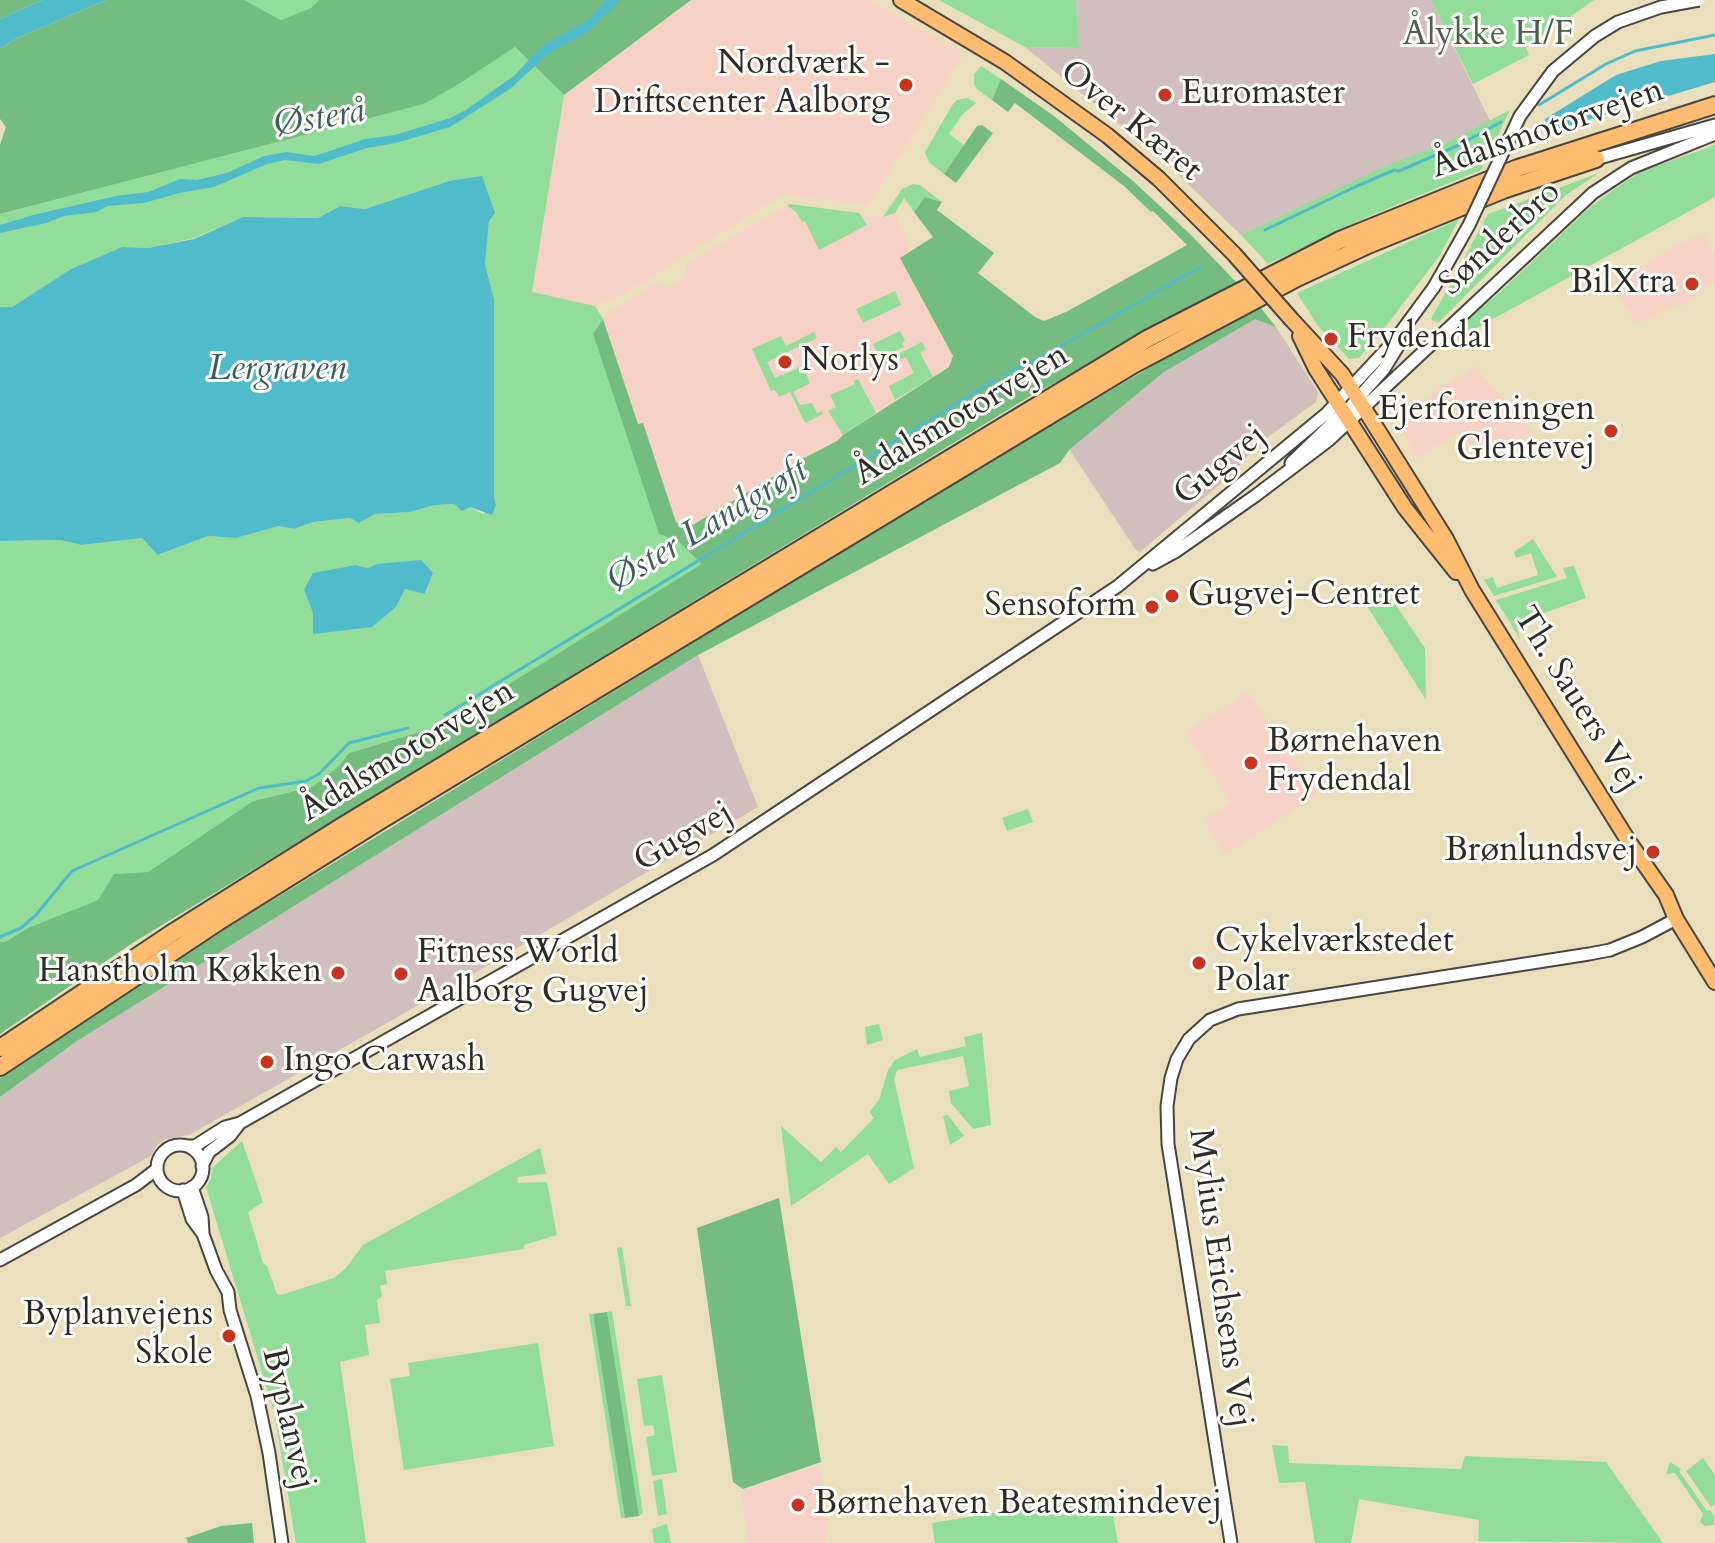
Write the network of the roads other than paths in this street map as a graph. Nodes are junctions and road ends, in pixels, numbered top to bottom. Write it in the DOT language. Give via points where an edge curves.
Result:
graph roads {
  1 [pos="901,0"];
  2 [pos="1699,0"];
  3 [pos="1715,105"];
  4 [pos="1715,125"];
  5 [pos="1715,134"];
  6 [pos="1596,159"];
  7 [pos="1293,321"];
  8 [pos="1357,398"];
  9 [pos="1344,412"];
  10 [pos="1138,571"];
  11 [pos="1472,590"];
  12 [pos="1676,919"];
  13 [pos="1715,982"];
  14 [pos="0,1048"];
  15 [pos="0,1067"];
  16 [pos="240,1123"];
  17 [pos="187,1146"];
  18 [pos="202,1166"];
  19 [pos="157,1169"];
  20 [pos="162,1183"];
  21 [pos="136,1185"];
  22 [pos="187,1189"];
  23 [pos="0,1260"];
  24 [pos="282,1543"];
  25 [pos="1231,1543"];
  1 -- 7 [label="main road, Over Kæret, bridge" via="1005,62 1108,136 1159,179"];
  2 -- 8 [label="street, Sønderbro, bridge" via="1618,22 1553,71 1520,116 1434,288 1384,369"];
  3 -- 14 [label="highway, Ådalsmotorvejen" via="1518,168 1368,228 1147,339 344,825"];
  4 -- 6 [label="street, Sønderbro"];
  5 -- 8 [label="street, Sønderbro" via="1613,178"];
  6 -- 15 [label="highway, Ådalsmotorvejen" via="1503,190 1297,278 1133,365 391,814"];
  7 -- 8 [label="main road, Over Kæret"];
  7 -- 9 [label="main road, Over Kæret"];
  8 -- 9 [label="street, Sønderbro"];
  8 -- 9 [label="street, Sønderbro"];
  8 -- 11 [label="main road, Th. Sauers Vej"];
  9 -- 10 [label="street, Gugvej" via="1305,434"];
  9 -- 10 [label="street, Gugvej" via="1316,451 1175,552"];
  9 -- 11 [label="main road, Th. Sauers Vej" via="1405,508"];
  10 -- 16 [label="street, Gugvej" via="713,855"];
  11 -- 12 [label="main road, Th. Sauers Vej" via="1629,842 1658,901"];
  12 -- 13 [label="main road, Th. Sauers Vej"];
  12 -- 25 [label="street, Mylius Erichsens Vej" via="1610,950 1238,1009 1210,1020 1182,1050 1173,1068 1167,1106 1168,1144"];
  16 -- 17 [label="street, Gugvej"];
  16 -- 18 [label="street, Gugvej" via="209,1152"];
  17 -- 18 [label="street"];
  17 -- 19 [label="street" via="163,1152"];
  18 -- 22 [label="street" via="200,1178"];
  19 -- 20 [label="street"];
  19 -- 21 [label="street"];
  20 -- 21 [label="street"];
  20 -- 22 [label="street"];
  21 -- 23 [label="street"];
  22 -- 24 [label="street, Byplanvej" via="224,1282 257,1396"];
}
